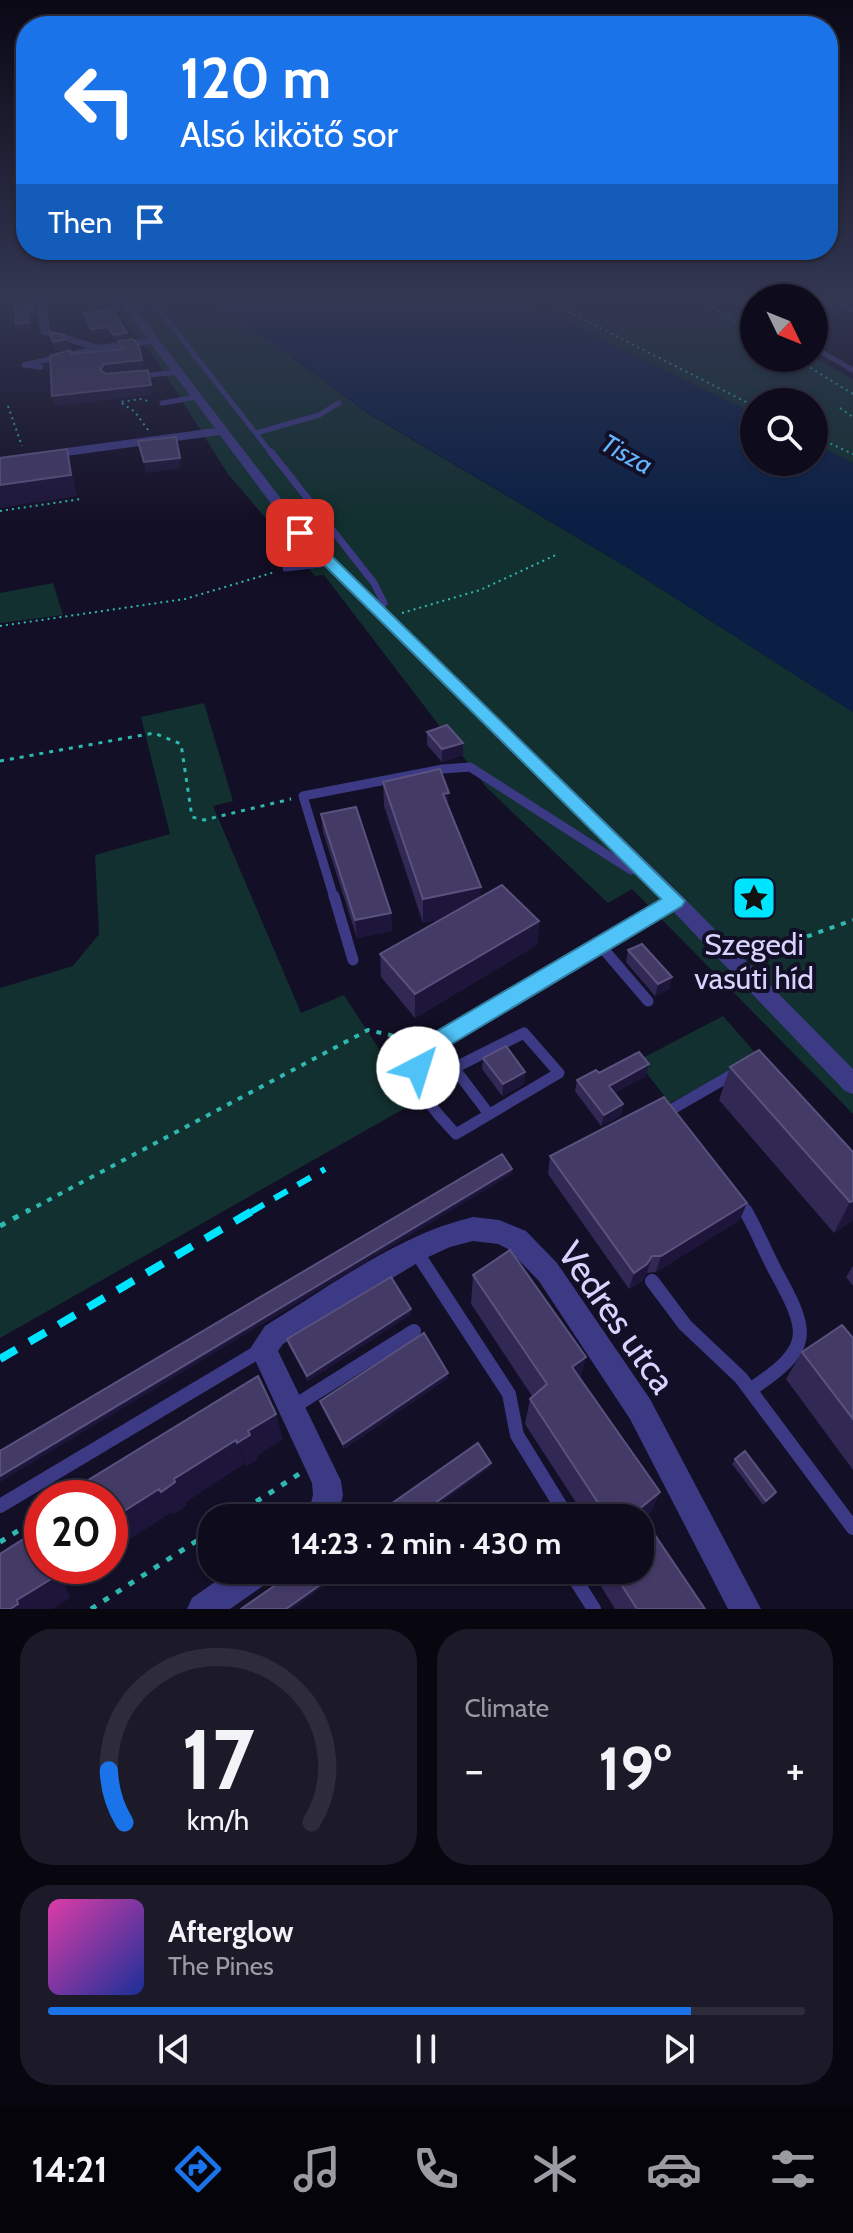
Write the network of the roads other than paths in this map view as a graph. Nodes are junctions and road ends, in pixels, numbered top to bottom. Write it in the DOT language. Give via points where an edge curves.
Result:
graph roads {
  1 [pos="165,373"];
  2 [pos="179,373"];
  3 [pos="209,373"];
  4 [pos="129,376"];
  5 [pos="197,397"];
  6 [pos="162,403"];
  7 [pos="339,403"];
  8 [pos="222,431"];
  9 [pos="256,433"];
  10 [pos="0,461"];
  11 [pos="329,563"];
  12 [pos="286,568"];
  13 [pos="382,613"];
  14 [pos="640,867"];
  15 [pos="675,901"];
  16 [pos="600,945"];
  17 [pos="353,960"];
  18 [pos="648,1001"];
  19 [pos="735,1073"];
  20 [pos="853,1084"];
  21 [pos="647,1112"];
  22 [pos="667,1112"];
  23 [pos="489,1114"];
  24 [pos="677,1124"];
  25 [pos="734,1196"];
  26 [pos="415,1250"];
  27 [pos="652,1281"];
  28 [pos="414,1331"];
  29 [pos="263,1349"];
  30 [pos="750,1390"];
  31 [pos="290,1409"];
  32 [pos="326,1504"];
  33 [pos="559,1504"];
  34 [pos="0,1506"];
  35 [pos="853,1528"];
  36 [pos="239,1584"];
  37 [pos="578,1584"];
  38 [pos="203,1609"];
  39 [pos="594,1609"];
  40 [pos="745,1609"];
  1 -- 4 [label="lane"];
  2 -- 5 [label="street"];
  3 -- 9 [label="lane"];
  5 -- 6 [label="lane"];
  5 -- 8 [label="street"];
  7 -- 9 [label="lane" via="311,418"];
  8 -- 10 [label="street"];
  8 -- 11 [label="street"];
  9 -- 13 [label="lane" via="374,583 384,603"];
  11 -- 12 [label="lane"];
  11 -- 13 [label="street"];
  13 -- 14 [label="street"];
  14 -- 15 [label="street"];
  14 -- 17 [label="lane" via="631,870 470,767 303,796"];
  15 -- 16 [label="lane"];
  15 -- 20 [label="street"];
  16 -- 18 [label="lane"];
  16 -- 23 [label="lane" via="433,1044 421,1059 417,1076 425,1101 456,1134"];
  19 -- 22 [label="lane"];
  21 -- 22 [label="lane" via="661,1104"];
  22 -- 24 [label="lane"];
  23 -- 23 [label="lane" via="559,1073 524,1033 454,1068"];
  25 -- 30 [label="lane" via="753,1220 800,1320 796,1345 785,1362"];
  26 -- 29 [label="street, Vedres utca" via="274,1335"];
  26 -- 33 [label="lane" via="509,1394 517,1435"];
  26 -- 40 [label="street, Vedres utca" via="473,1229 499,1232 517,1240 548,1272 640,1409"];
  27 -- 30 [label="lane" via="685,1325"];
  28 -- 31 [label="lane"];
  29 -- 31 [label="street"];
  29 -- 34 [label="lane"];
  30 -- 35 [label="lane"];
  31 -- 32 [label="street" via="326,1481"];
  36 -- 38 [label="street"];
  37 -- 39 [label="lane"];
}
